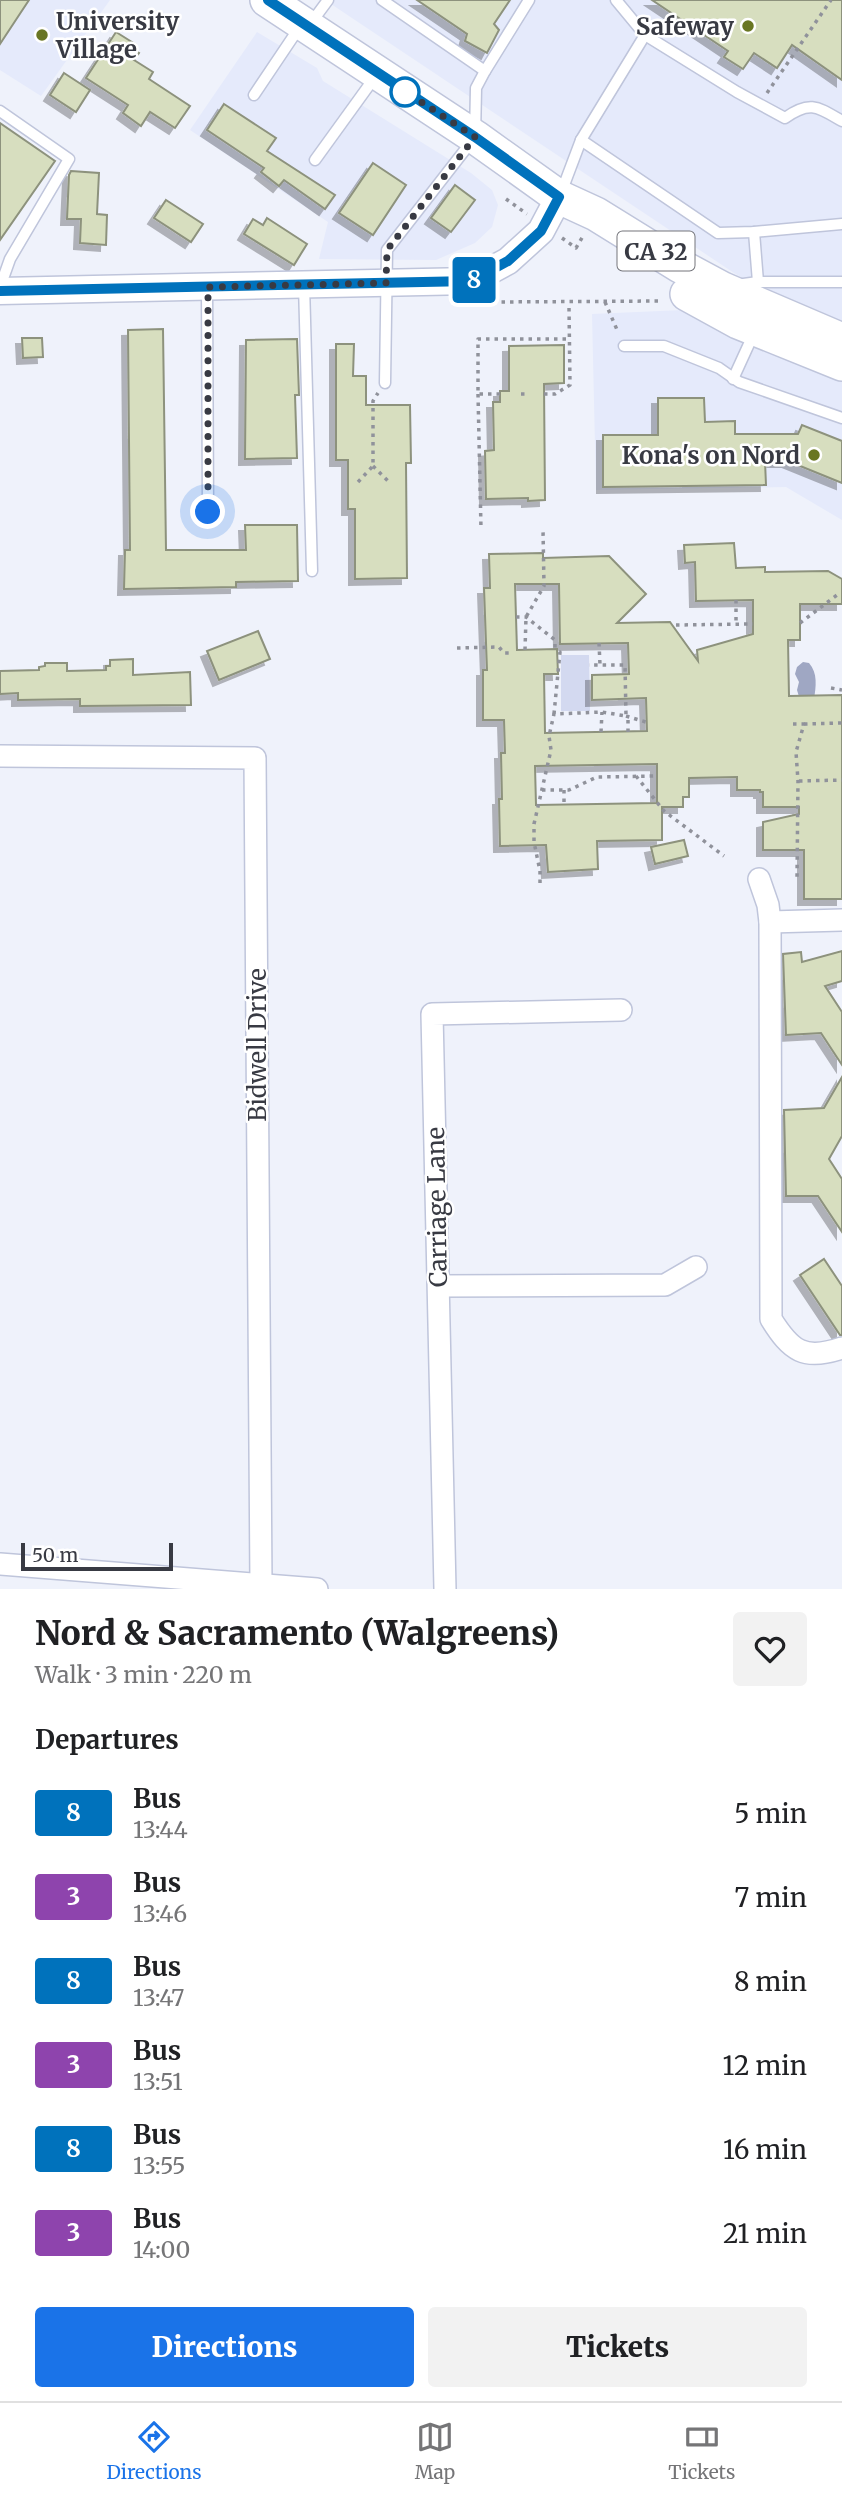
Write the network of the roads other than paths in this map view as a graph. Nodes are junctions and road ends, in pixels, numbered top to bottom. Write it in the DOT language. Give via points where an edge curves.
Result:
graph roads {
  1 [pos="267,0"];
  2 [pos="328,0"];
  3 [pos="382,0"];
  4 [pos="529,0"];
  5 [pos="617,0"];
  6 [pos="305,26"];
  7 [pos="645,35"];
  8 [pos="485,71"];
  9 [pos="378,74"];
  10 [pos="254,95"];
  11 [pos="0,111"];
  12 [pos="842,121"];
  13 [pos="475,137"];
  14 [pos="581,140"];
  15 [pos="315,160"];
  16 [pos="559,197"];
  17 [pos="842,224"];
  18 [pos="754,232"];
  19 [pos="758,282"];
  20 [pos="842,282"];
  21 [pos="386,283"];
  22 [pos="304,285"];
  23 [pos="208,287"];
  24 [pos="0,289"];
  25 [pos="723,289"];
  26 [pos="756,329"];
  27 [pos="842,340"];
  28 [pos="624,346"];
  29 [pos="842,364"];
  30 [pos="733,379"];
  31 [pos="385,383"];
  32 [pos="842,418"];
  33 [pos="208,512"];
  34 [pos="312,571"];
  35 [pos="0,757"];
  36 [pos="759,879"];
  37 [pos="842,920"];
  38 [pos="770,922"];
  39 [pos="621,1010"];
  40 [pos="696,1267"];
  41 [pos="439,1286"];
  42 [pos="842,1348"];
  43 [pos="0,1564"];
  44 [pos="261,1586"];
  45 [pos="317,1589"];
  46 [pos="445,1589"];
  1 -- 6 [label="main road, CA 32"];
  2 -- 6 [label="lane"];
  3 -- 8 [label="lane"];
  4 -- 8 [label="lane"];
  5 -- 7 [label="lane"];
  6 -- 9 [label="main road, CA 32"];
  6 -- 10 [label="lane"];
  7 -- 12 [label="lane" via="785,118 800,107 820,108"];
  7 -- 14 [label="lane"];
  8 -- 13 [label="lane" via="476,88"];
  9 -- 13 [label="main road, CA 32"];
  9 -- 15 [label="lane"];
  11 -- 24 [label="lane" via="69,159 16,248"];
  13 -- 16 [label="main road, CA 32"];
  13 -- 21 [label="lane" via="387,250"];
  14 -- 16 [label="lane"];
  14 -- 18 [label="lane" via="719,233"];
  16 -- 21 [label="street" via="541,231 508,261 471,281"];
  16 -- 25 [label="main road, CA 32"];
  16 -- 26 [label="main road, CA 32" via="585,233 661,280"];
  17 -- 18 [label="lane"];
  18 -- 19 [label="lane"];
  19 -- 20 [label="lane"];
  19 -- 25 [label="lane"];
  21 -- 22 [label="street"];
  21 -- 31 [label="lane"];
  22 -- 23 [label="street"];
  22 -- 34 [label="lane"];
  23 -- 24 [label="street"];
  23 -- 33 [label="lane"];
  25 -- 27 [label="main road, CA 32"];
  26 -- 29 [label="main road, CA 32"];
  26 -- 30 [label="lane"];
  28 -- 30 [label="lane" via="664,346 719,368"];
  30 -- 32 [label="lane"];
  35 -- 44 [label="street, Bidwell Drive" via="255,758"];
  36 -- 38 [label="street"];
  37 -- 38 [label="street"];
  38 -- 42 [label="street" via="771,1319 785,1341 800,1352 824,1354"];
  39 -- 41 [label="street, Carriage Lane" via="432,1014"];
  40 -- 41 [label="street" via="665,1285"];
  41 -- 46 [label="street, Carriage Lane"];
  43 -- 44 [label="street"];
  44 -- 45 [label="street"];
}
